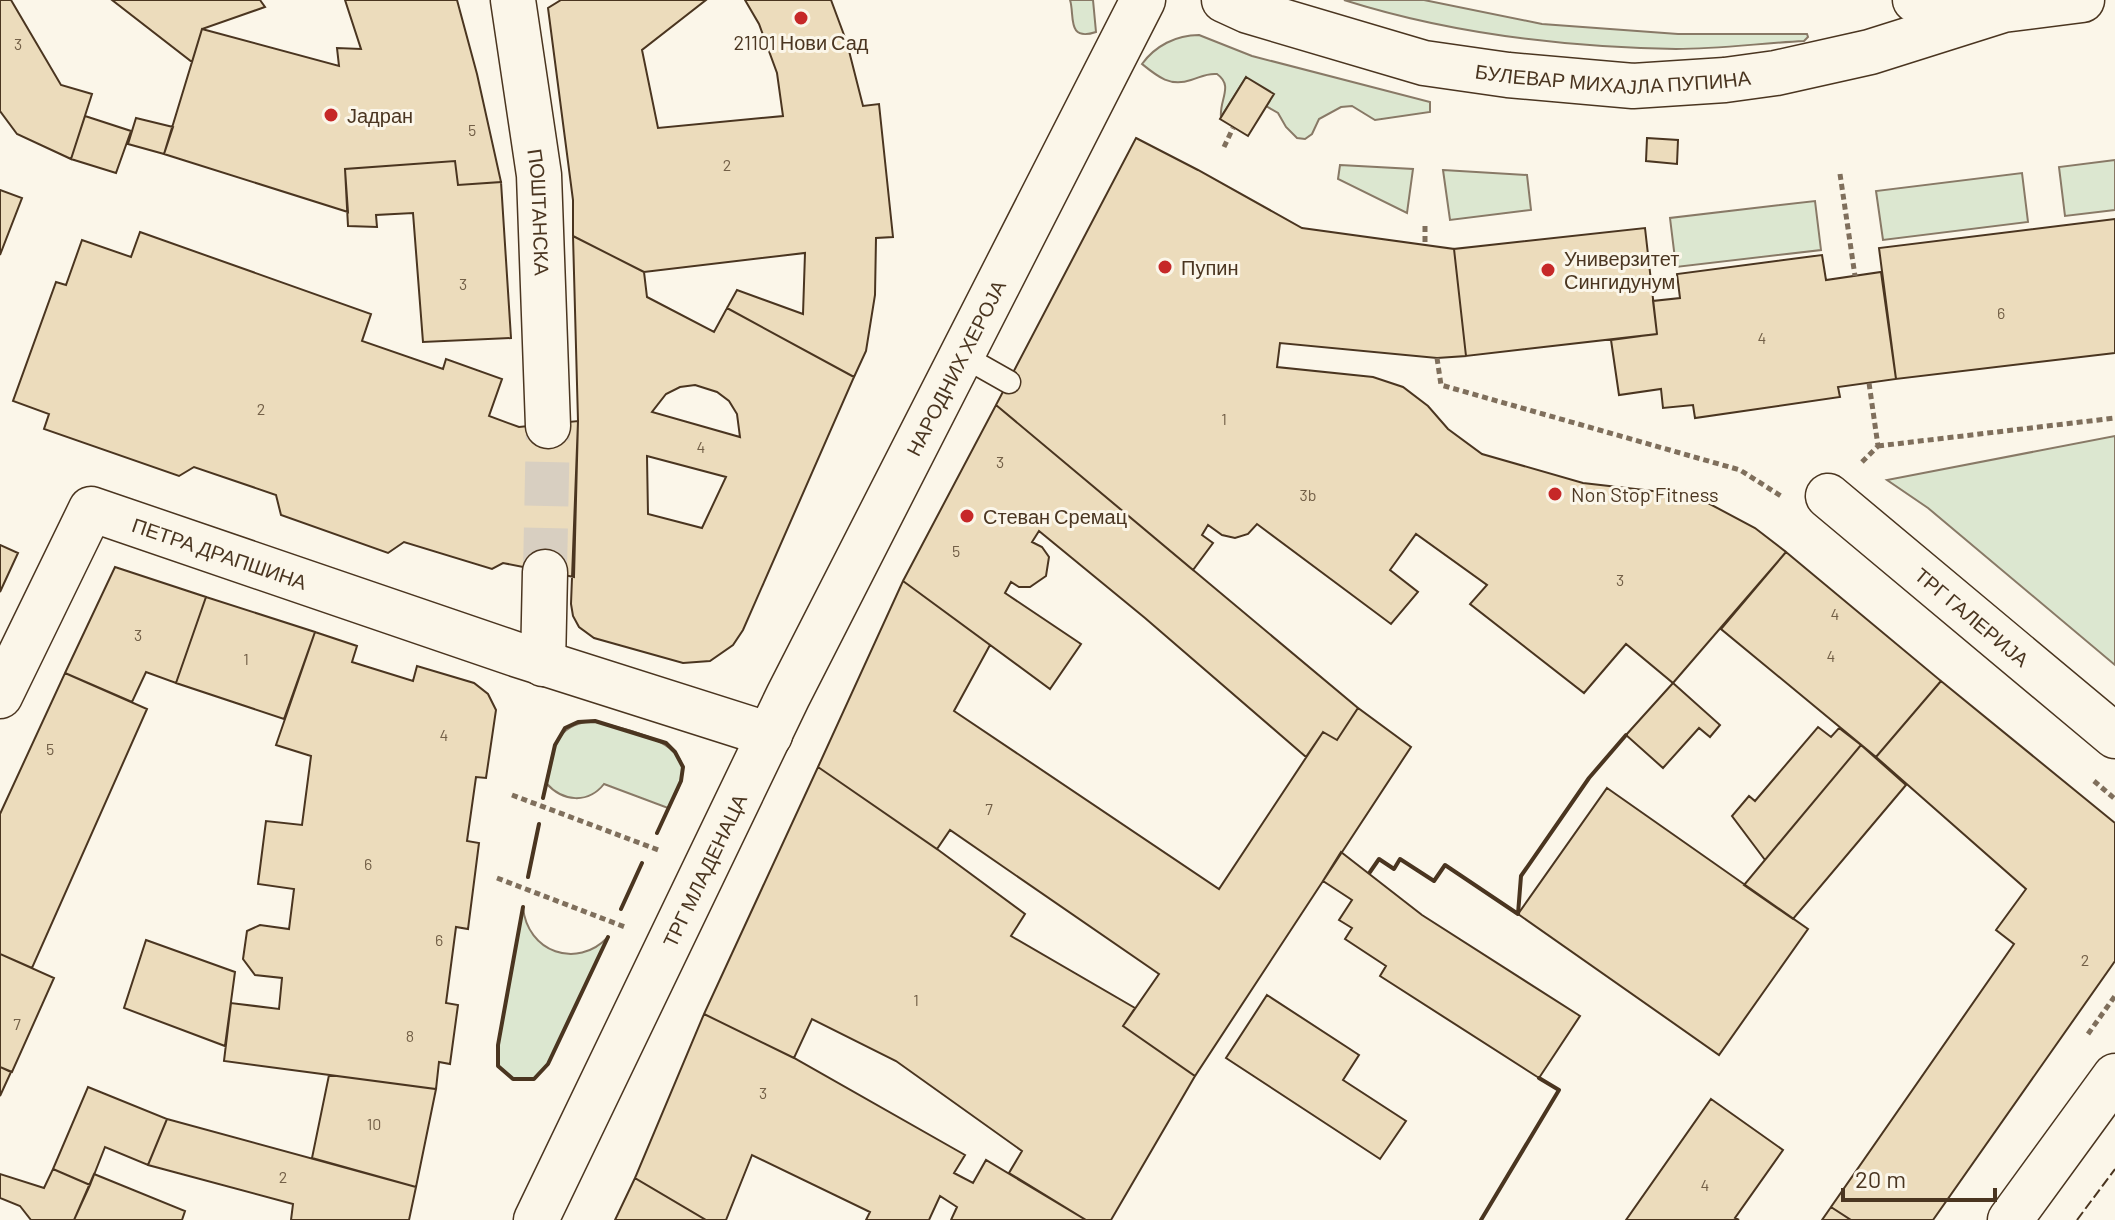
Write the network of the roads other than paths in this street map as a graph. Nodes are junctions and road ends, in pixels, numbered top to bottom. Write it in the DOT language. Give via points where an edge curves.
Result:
graph roads {
  1 [pos="513,0"];
  2 [pos="1143,0"];
  3 [pos="1224,0"];
  4 [pos="1915,0"];
  5 [pos="2082,0"];
  6 [pos="2003,10"];
  7 [pos="963,356"];
  8 [pos="1009,382"];
  9 [pos="548,426"];
  10 [pos="1811,500"];
  11 [pos="545,572"];
  12 [pos="543,664"];
  13 [pos="0,696"];
  14 [pos="770,735"];
  15 [pos="2115,736"];
  16 [pos="2115,1076"];
  17 [pos="536,1220"];
  18 [pos="2010,1220"];
  1 -- 9 [label="street, ПОШТАНСКА" via="539,175"];
  2 -- 7 [label="street, НАРОДНИХ ХЕРОЈА"];
  3 -- 6 [label="street, БУЛЕВАР МИХАЈЛА ПУПИНА" via="1424,63 1633,86 1776,73 1870,52"];
  4 -- 6 [label="street, БУЛЕВАР МИХАЈЛА ПУПИНА"];
  5 -- 6 [label="street, БУЛЕВАР МИХАЈЛА ПУПИНА"];
  7 -- 8 [label="lane"];
  7 -- 14 [label="street, НАРОДНИХ ХЕРОЈА"];
  10 -- 15 [label="street, ТРГ ГАЛЕРИЈА"];
  11 -- 12 [label="street"];
  12 -- 13 [label="street, ПЕТРА ДРАПШИНА" via="91,509"];
  12 -- 14 [label="street"];
  14 -- 17 [label="street, ТРГ МЛАДЕНАЦА"];
  16 -- 18 [label="street"];
}
